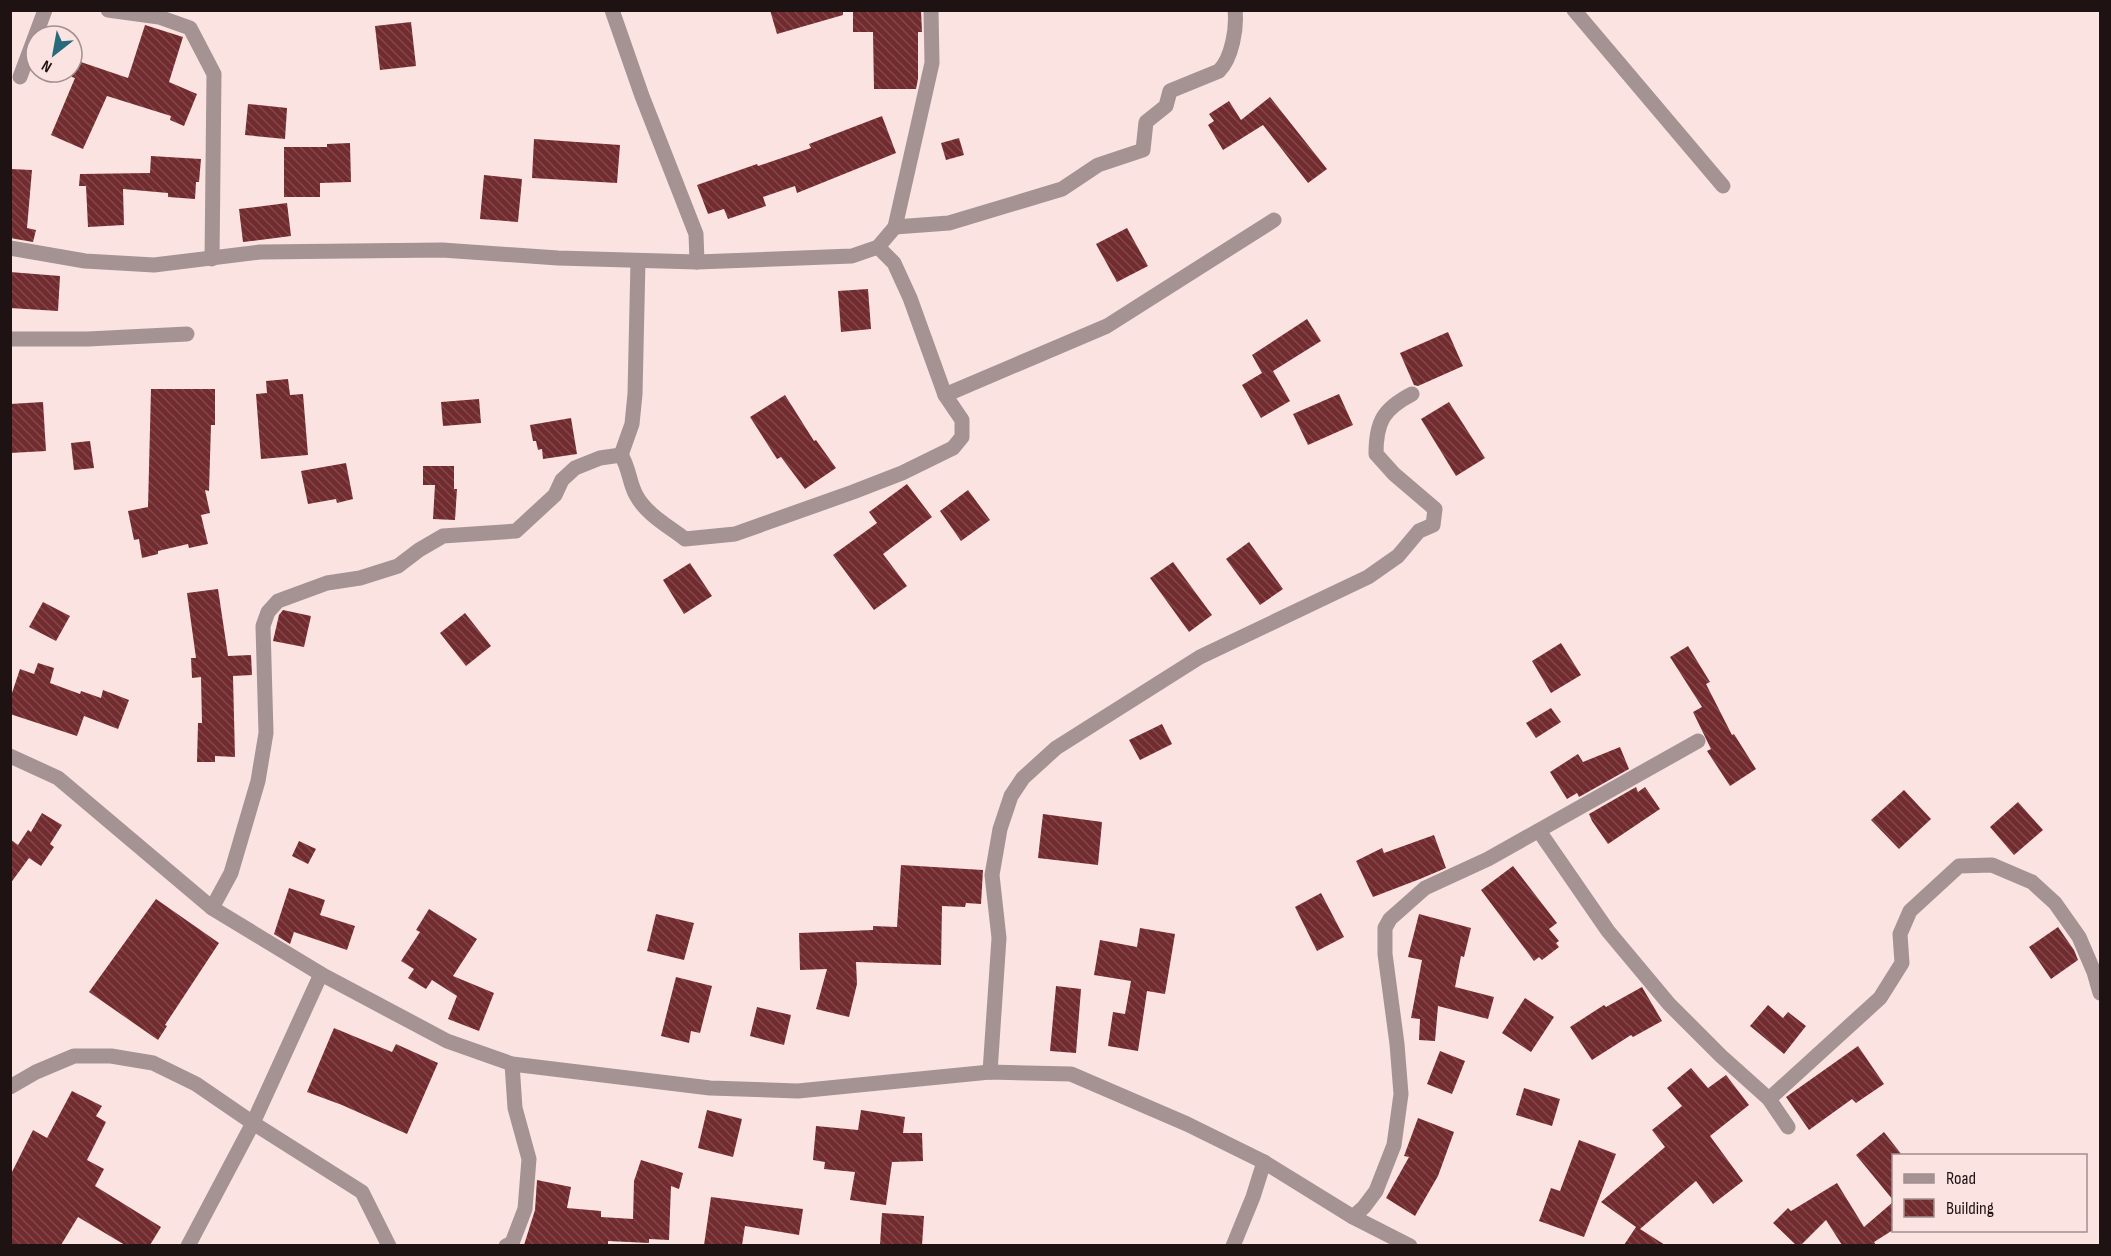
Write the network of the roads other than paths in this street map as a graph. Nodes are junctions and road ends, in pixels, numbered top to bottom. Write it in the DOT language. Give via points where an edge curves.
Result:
graph roads {
  1 [pos="45,10"];
  2 [pos="108,10"];
  3 [pos="612,10"];
  4 [pos="931,10"];
  5 [pos="1234,10"];
  6 [pos="1574,10"];
  7 [pos="20,77"];
  8 [pos="1723,186"];
  9 [pos="1274,220"];
  10 [pos="895,227"];
  11 [pos="878,247"];
  12 [pos="10,248"];
  13 [pos="212,259"];
  14 [pos="638,261"];
  15 [pos="697,262"];
  16 [pos="187,334"];
  17 [pos="10,339"];
  18 [pos="1412,394"];
  19 [pos="945,395"];
  20 [pos="621,455"];
  21 [pos="1698,741"];
  22 [pos="10,756"];
  23 [pos="1539,831"];
  24 [pos="212,908"];
  25 [pos="321,974"];
  26 [pos="2100,993"];
  27 [pos="513,1064"];
  28 [pos="990,1072"];
  29 [pos="10,1087"];
  30 [pos="1768,1099"];
  31 [pos="252,1123"];
  32 [pos="1788,1127"];
  33 [pos="1264,1162"];
  34 [pos="1353,1217"];
  35 [pos="188,1245"];
  36 [pos="389,1245"];
  37 [pos="506,1245"];
  38 [pos="1233,1245"];
  39 [pos="1410,1245"];
  1 -- 7 [label="street"];
  2 -- 13 [label="street" via="159,17 190,28 214,74"];
  3 -- 15 [label="street" via="696,234"];
  4 -- 10 [label="street" via="932,63"];
  5 -- 10 [label="street" via="1235,34 1223,67 1170,91 1166,106 1146,122 1143,150 1098,165 1062,189 949,223"];
  6 -- 8 [label="street"];
  9 -- 19 [label="street" via="1107,326"];
  10 -- 11 [label="street"];
  11 -- 15 [label="street" via="852,256"];
  11 -- 19 [label="street" via="894,263 910,298"];
  12 -- 13 [label="street" via="85,261 154,265"];
  13 -- 14 [label="street" via="260,252 442,250"];
  14 -- 15 [label="street"];
  14 -- 20 [label="street" via="635,394 632,424"];
  16 -- 17 [label="street"];
  18 -- 28 [label="street" via="1397,402 1382,420 1376,434 1376,454 1435,509 1433,525 1419,531 1398,556 1368,577 1200,657 1112,712 1056,748 1023,778 1011,796 992,875 999,939"];
  19 -- 20 [label="street" via="962,420 963,437 952,448 902,473 735,534 685,539 651,514 635,495"];
  20 -- 24 [label="street" via="575,468 562,480 555,495 516,531 443,536 398,566 327,583 278,601 268,612 263,626 266,733 258,781 231,873"];
  21 -- 23 [label="street"];
  22 -- 24 [label="street" via="58,778"];
  23 -- 30 [label="street" via="1608,931 1669,1004"];
  23 -- 34 [label="street" via="1425,888 1385,928 1401,1094 1394,1144 1376,1191"];
  24 -- 25 [label="street"];
  25 -- 27 [label="street" via="447,1041"];
  25 -- 31 [label="street"];
  26 -- 30 [label="street" via="2079,937 2055,903 2032,882 1992,865 1959,867 1910,911 1900,934 1902,963 1880,998"];
  27 -- 28 [label="street" via="710,1088 798,1091"];
  27 -- 37 [label="street" via="514,1108 529,1159 525,1209 512,1243"];
  28 -- 33 [label="street" via="1071,1074"];
  29 -- 31 [label="street" via="74,1056 111,1056 153,1063 196,1084"];
  30 -- 32 [label="street"];
  31 -- 35 [label="street"];
  31 -- 36 [label="street" via="362,1191"];
  33 -- 34 [label="street"];
  33 -- 38 [label="street"];
  34 -- 39 [label="street"];
}
